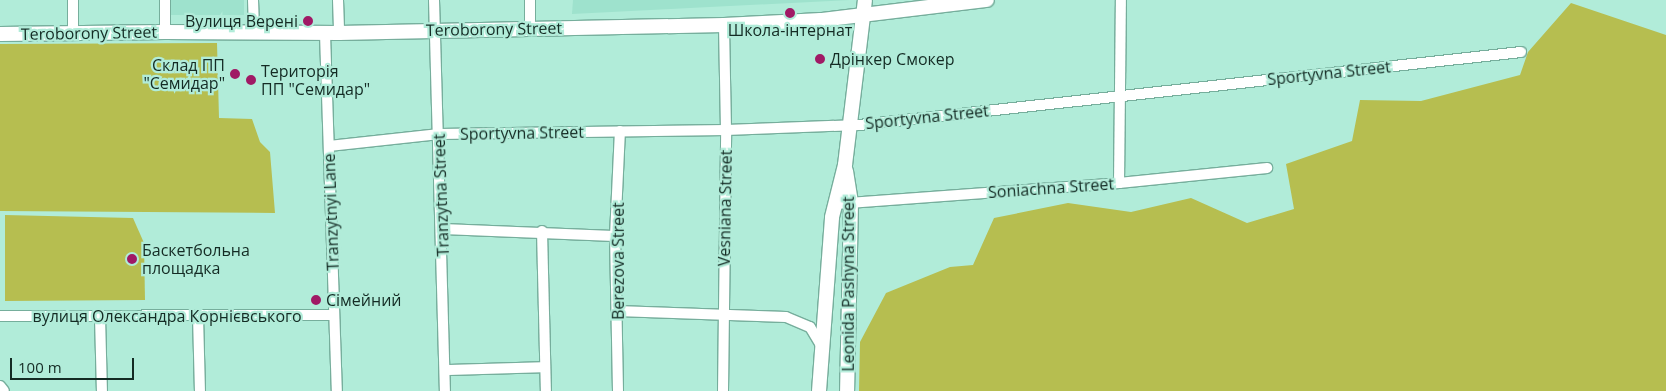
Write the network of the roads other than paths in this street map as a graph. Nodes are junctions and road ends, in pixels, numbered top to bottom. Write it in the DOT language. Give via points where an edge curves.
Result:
graph roads {
  1 [pos="73,0"];
  2 [pos="165,0"];
  3 [pos="253,0"];
  4 [pos="338,0"];
  5 [pos="434,0"];
  6 [pos="530,0"];
  7 [pos="865,0"];
  8 [pos="986,0"];
  9 [pos="1120,0"];
  10 [pos="864,15"];
  11 [pos="724,25"];
  12 [pos="530,28"];
  13 [pos="434,31"];
  14 [pos="165,32"];
  15 [pos="73,33"];
  16 [pos="254,33"];
  17 [pos="332,33"];
  18 [pos="0,34"];
  19 [pos="1521,52"];
  20 [pos="1120,96"];
  21 [pos="848,126"];
  22 [pos="726,130"];
  23 [pos="620,131"];
  24 [pos="439,134"];
  25 [pos="330,146"];
  26 [pos="845,165"];
  27 [pos="1267,168"];
  28 [pos="1119,184"];
  29 [pos="851,203"];
  30 [pos="835,204"];
  31 [pos="442,229"];
  32 [pos="542,231"];
  33 [pos="615,236"];
  34 [pos="617,311"];
  35 [pos="724,314"];
  36 [pos="334,315"];
  37 [pos="0,316"];
  38 [pos="198,316"];
  39 [pos="100,317"];
  40 [pos="821,345"];
  41 [pos="545,367"];
  42 [pos="445,370"];
  43 [pos="0,386"];
  44 [pos="4,391"];
  45 [pos="102,391"];
  46 [pos="200,391"];
  47 [pos="337,391"];
  48 [pos="445,391"];
  49 [pos="546,391"];
  50 [pos="618,391"];
  51 [pos="723,391"];
  52 [pos="819,391"];
  53 [pos="847,391"];
  1 -- 15 [label="street"];
  2 -- 14 [label="street"];
  3 -- 16 [label="street"];
  4 -- 17 [label="street, Tranzytnyi Lane"];
  5 -- 13 [label="street, Tranzytna Street"];
  6 -- 12 [label="street"];
  7 -- 10 [label="main road"];
  8 -- 10 [label="main road, Teroborony Street"];
  9 -- 20 [label="street"];
  10 -- 11 [label="main road, Teroborony Street"];
  10 -- 21 [label="main road"];
  11 -- 12 [label="main road, Teroborony Street"];
  11 -- 22 [label="street, Vesniana Street"];
  12 -- 13 [label="main road, Teroborony Street"];
  13 -- 17 [label="main road, Teroborony Street"];
  13 -- 24 [label="street, Tranzytna Street"];
  14 -- 15 [label="main road, Teroborony Street"];
  14 -- 16 [label="main road, Teroborony Street"];
  15 -- 18 [label="main road, Teroborony Street"];
  16 -- 17 [label="main road, Teroborony Street"];
  17 -- 25 [label="street, Tranzytnyi Lane"];
  19 -- 20 [label="street, Sportyvna Street"];
  20 -- 21 [label="street, Sportyvna Street"];
  20 -- 28 [label="street"];
  21 -- 22 [label="street, Sportyvna Street"];
  21 -- 26 [label="main road"];
  22 -- 23 [label="street, Sportyvna Street"];
  22 -- 35 [label="street, Vesniana Street"];
  23 -- 24 [label="street, Sportyvna Street"];
  23 -- 33 [label="street, Berezova Street"];
  24 -- 25 [label="street, Sportyvna Street"];
  24 -- 31 [label="street, Tranzytna Street"];
  25 -- 36 [label="street, Tranzytnyi Lane"];
  26 -- 29 [label="main road, Leonida Pashyna Street"];
  26 -- 30 [label="main road, Leonida Pashyna Street"];
  27 -- 28 [label="street, Soniachna Street"];
  28 -- 29 [label="street, Soniachna Street"];
  29 -- 30 [label="street, Soniachna Street"];
  29 -- 53 [label="main road, Leonida Pashyna Street"];
  30 -- 40 [label="main road, Leonida Pashyna Street"];
  31 -- 32 [label="street"];
  31 -- 42 [label="street, Tranzytna Street"];
  32 -- 33 [label="street"];
  32 -- 41 [label="street"];
  33 -- 34 [label="street, Berezova Street"];
  34 -- 35 [label="street"];
  34 -- 50 [label="street, Berezova Street"];
  35 -- 40 [label="street" via="786,317 810,327"];
  35 -- 51 [label="street, Vesniana Street"];
  36 -- 38 [label="street, вулиця Олександра Корнієвського"];
  36 -- 47 [label="street, Tranzytnyi Lane"];
  37 -- 39 [label="street, вулиця Олександра Корнієвського"];
  38 -- 39 [label="street, вулиця Олександра Корнієвського"];
  38 -- 46 [label="street"];
  39 -- 45 [label="street"];
  40 -- 52 [label="main road, Leonida Pashyna Street"];
  41 -- 42 [label="street"];
  41 -- 49 [label="street"];
  42 -- 48 [label="street, Tranzytna Street"];
  43 -- 44 [label="street"];
}
